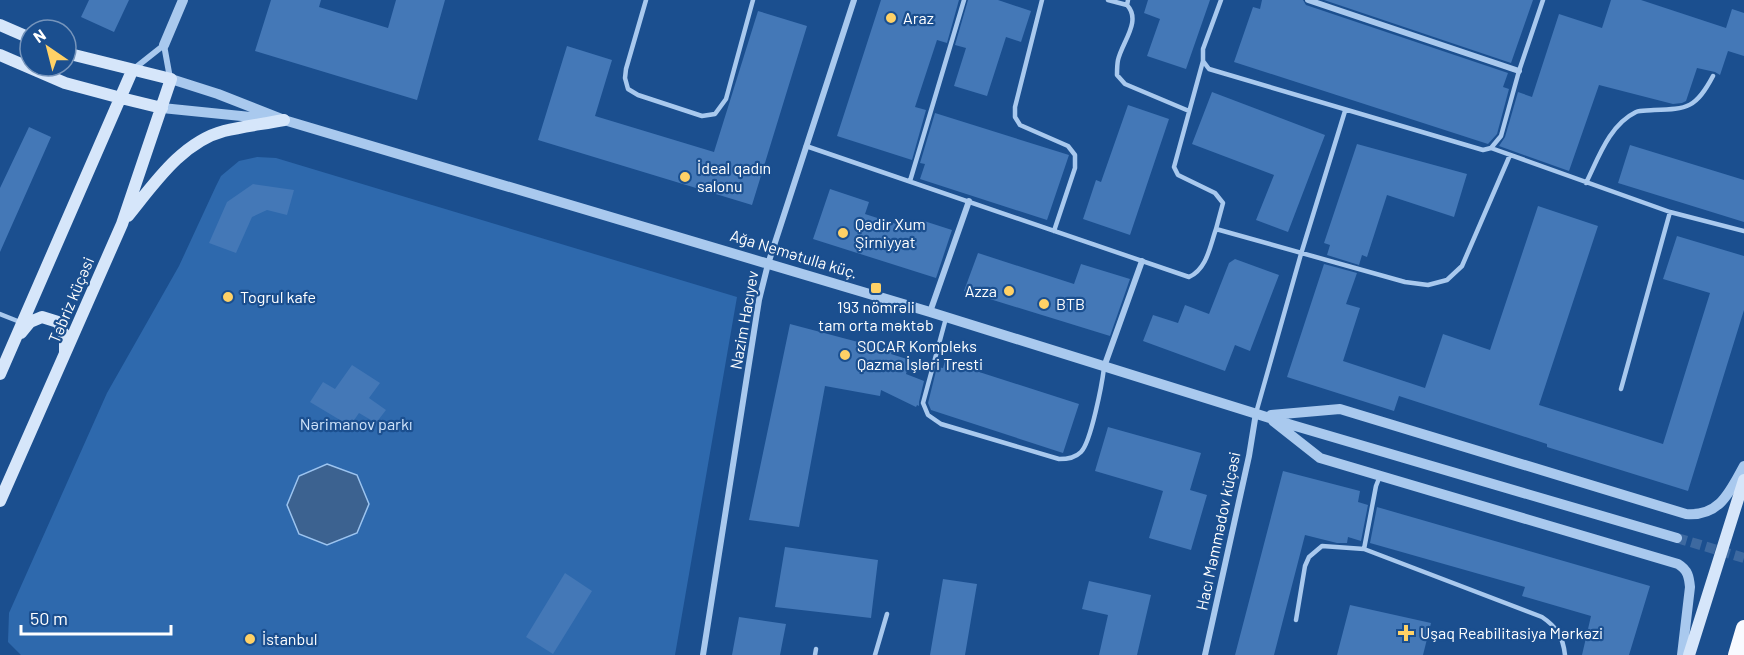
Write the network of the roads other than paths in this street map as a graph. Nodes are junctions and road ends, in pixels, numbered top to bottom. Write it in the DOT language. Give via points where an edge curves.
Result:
graph roads {
  1 [pos="183,0"];
  2 [pos="646,0"];
  3 [pos="753,0"];
  4 [pos="854,0"];
  5 [pos="964,0"];
  6 [pos="1042,0"];
  7 [pos="1108,0"];
  8 [pos="1221,0"];
  9 [pos="1308,0"];
  10 [pos="1543,0"];
  11 [pos="1127,2"];
  12 [pos="0,25"];
  13 [pos="18,33"];
  14 [pos="164,45"];
  15 [pos="0,55"];
  16 [pos="78,57"];
  17 [pos="1203,62"];
  18 [pos="132,71"];
  19 [pos="1519,71"];
  20 [pos="1713,76"];
  21 [pos="171,80"];
  22 [pos="121,98"];
  23 [pos="162,108"];
  24 [pos="1189,111"];
  25 [pos="1345,111"];
  26 [pos="284,120"];
  27 [pos="806,146"];
  28 [pos="1491,148"];
  29 [pos="1510,155"];
  30 [pos="910,182"];
  31 [pos="1586,183"];
  32 [pos="969,201"];
  33 [pos="1670,212"];
  34 [pos="122,224"];
  35 [pos="1216,229"];
  36 [pos="1054,231"];
  37 [pos="1744,231"];
  38 [pos="1301,254"];
  39 [pos="1142,261"];
  40 [pos="768,264"];
  41 [pos="930,312"];
  42 [pos="0,314"];
  43 [pos="946,318"];
  44 [pos="22,323"];
  45 [pos="16,338"];
  46 [pos="65,357"];
  47 [pos="1104,368"];
  48 [pos="0,374"];
  49 [pos="1621,389"];
  50 [pos="1261,414"];
  51 [pos="1744,466"];
  52 [pos="1380,476"];
  53 [pos="1744,480"];
  54 [pos="0,501"];
  55 [pos="1677,538"];
  56 [pos="1364,549"];
  57 [pos="887,614"];
  58 [pos="1296,620"];
  59 [pos="1744,628"];
  60 [pos="703,655"];
  61 [pos="875,655"];
  62 [pos="1205,655"];
  63 [pos="1565,655"];
  64 [pos="1683,655"];
  65 [pos="1689,655"];
  66 [pos="1736,655"];
  1 -- 14 [label="street"];
  2 -- 3 [label="lane" via="626,69 628,88 638,95 702,116 716,114 726,99"];
  4 -- 27 [label="street, Nazim Hacıyev"];
  5 -- 30 [label="lane"];
  6 -- 36 [label="lane" via="1015,117 1020,125 1068,146 1076,155"];
  7 -- 11 [label="lane"];
  8 -- 17 [label="lane" via="1203,50"];
  9 -- 19 [label="street"];
  10 -- 19 [label="lane"];
  11 -- 24 [label="lane" via="1133,20 1118,60 1117,75 1125,84"];
  12 -- 13 [label="main road"];
  14 -- 18 [label="street"];
  14 -- 21 [label="street"];
  15 -- 22 [label="main road" via="65,82"];
  16 -- 18 [label="main road"];
  17 -- 24 [label="lane"];
  17 -- 25 [label="lane" via="1222,74"];
  18 -- 21 [label="main road"];
  18 -- 22 [label="main road"];
  19 -- 28 [label="lane" via="1501,136"];
  20 -- 31 [label="lane" via="1696,102 1681,109 1638,111 1627,118 1611,134"];
  21 -- 23 [label="main road, Təbriz küçəsi"];
  21 -- 26 [label="street"];
  22 -- 23 [label="main road"];
  22 -- 44 [label="main road"];
  23 -- 26 [label="street"];
  23 -- 34 [label="main road, Təbriz küçəsi"];
  24 -- 35 [label="lane" via="1174,167 1178,175 1220,197 1223,203"];
  25 -- 28 [label="lane" via="1483,150"];
  25 -- 38 [label="lane"];
  26 -- 34 [label="main road" via="224,131 194,146 172,164"];
  26 -- 40 [label="street, Ağa Nemətulla küç."];
  27 -- 30 [label="lane"];
  27 -- 40 [label="street, Nazim Hacıyev"];
  28 -- 29 [label="lane"];
  29 -- 31 [label="lane"];
  29 -- 38 [label="lane" via="1462,266 1447,280 1428,285 1405,282"];
  30 -- 32 [label="lane"];
  31 -- 33 [label="lane"];
  32 -- 36 [label="lane"];
  32 -- 41 [label="street"];
  33 -- 37 [label="lane"];
  33 -- 49 [label="lane"];
  34 -- 46 [label="main road, Təbriz küçəsi"];
  35 -- 38 [label="lane"];
  35 -- 39 [label="lane" via="1197,274 1189,277"];
  36 -- 39 [label="lane"];
  38 -- 50 [label="lane"];
  39 -- 47 [label="street"];
  40 -- 41 [label="street, Ağa Nemətulla küç."];
  40 -- 60 [label="street, Nazim Hacıyev"];
  41 -- 43 [label="street, Ağa Nemətulla küç."];
  42 -- 44 [label="lane"];
  43 -- 47 [label="street, Ağa Nemətulla küç."];
  43 -- 47 [label="lane" via="923,403 928,415 941,424 1059,459 1073,458 1084,450"];
  44 -- 45 [label="main road"];
  45 -- 46 [label="main road" via="30,322 42,317 58,322 65,337"];
  45 -- 48 [label="main road"];
  46 -- 54 [label="main road, Təbriz küçəsi"];
  47 -- 50 [label="street, Ağa Nemətulla küç."];
  50 -- 51 [label="street" via="1340,409 1686,514 1709,512 1718,506"];
  50 -- 52 [label="street" via="1320,458"];
  50 -- 55 [label="street, Ağa Nemətulla küç."];
  50 -- 62 [label="street, Hacı Məmmədov küçəsi"];
  52 -- 56 [label="lane"];
  52 -- 64 [label="street" via="1678,564 1689,576 1690,587"];
  53 -- 65 [label="main road"];
  56 -- 58 [label="lane" via="1322,546 1309,557"];
  56 -- 63 [label="lane" via="1542,617 1563,638"];
  57 -- 61 [label="lane"];
  59 -- 66 [label="highway"];
}
